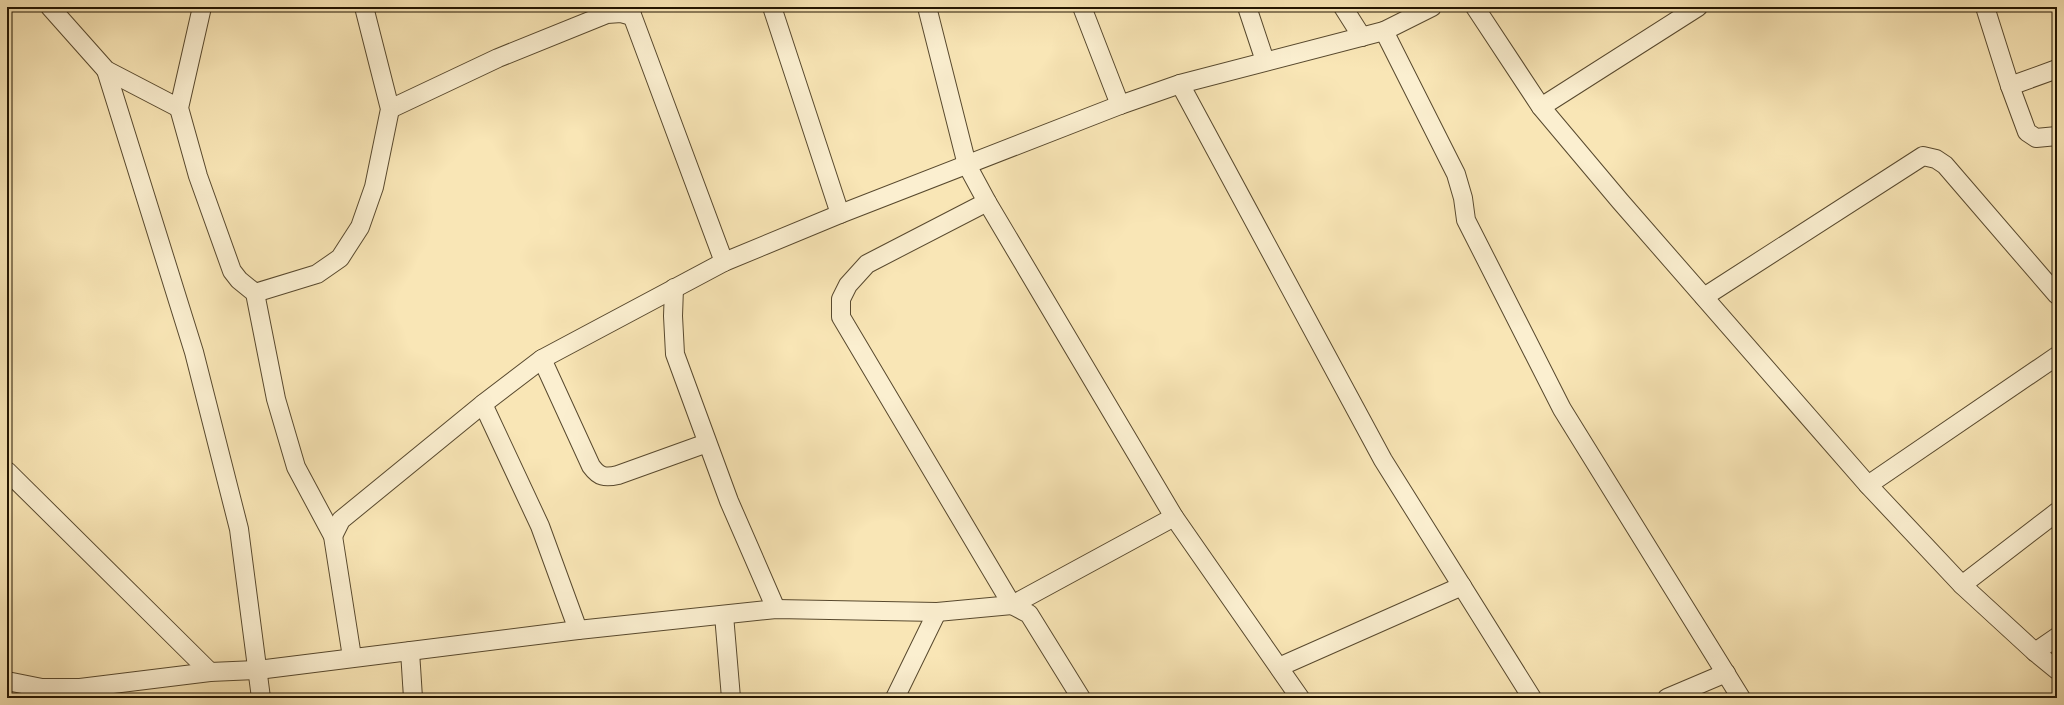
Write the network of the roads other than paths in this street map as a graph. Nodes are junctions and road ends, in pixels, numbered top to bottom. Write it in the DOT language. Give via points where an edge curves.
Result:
graph roads {
  1 [pos="50,7"];
  2 [pos="202,7"];
  3 [pos="364,7"];
  4 [pos="772,7"];
  5 [pos="927,7"];
  6 [pos="1082,7"];
  7 [pos="1247,7"];
  8 [pos="1343,7"];
  9 [pos="1432,7"];
  10 [pos="1475,7"];
  11 [pos="1698,7"];
  12 [pos="1985,7"];
  13 [pos="631,12"];
  14 [pos="1384,31"];
  15 [pos="1362,37"];
  16 [pos="1266,61"];
  17 [pos="2057,69"];
  18 [pos="106,70"];
  19 [pos="1180,84"];
  20 [pos="2010,86"];
  21 [pos="1120,105"];
  22 [pos="1541,107"];
  23 [pos="179,108"];
  24 [pos="390,109"];
  25 [pos="2057,136"];
  26 [pos="967,165"];
  27 [pos="987,202"];
  28 [pos="840,214"];
  29 [pos="724,262"];
  30 [pos="674,288"];
  31 [pos="256,293"];
  32 [pos="2057,295"];
  33 [pos="1704,296"];
  34 [pos="2057,356"];
  35 [pos="542,359"];
  36 [pos="483,404"];
  37 [pos="707,443"];
  38 [pos="7,471"];
  39 [pos="1868,485"];
  40 [pos="2057,512"];
  41 [pos="1174,517"];
  42 [pos="333,536"];
  43 [pos="1962,585"];
  44 [pos="1462,586"];
  45 [pos="1012,605"];
  46 [pos="776,609"];
  47 [pos="937,612"];
  48 [pos="724,615"];
  49 [pos="578,630"];
  50 [pos="2057,637"];
  51 [pos="410,651"];
  52 [pos="2035,652"];
  53 [pos="352,657"];
  54 [pos="1279,667"];
  55 [pos="258,670"];
  56 [pos="2057,670"];
  57 [pos="210,672"];
  58 [pos="1726,673"];
  59 [pos="7,681"];
  60 [pos="261,698"];
  61 [pos="413,698"];
  62 [pos="731,698"];
  63 [pos="895,698"];
  64 [pos="1081,698"];
  65 [pos="1300,698"];
  66 [pos="1532,698"];
  67 [pos="1667,698"];
  68 [pos="1741,698"];
  1 -- 18 [label="street"];
  2 -- 23 [label="street"];
  3 -- 24 [label="street"];
  4 -- 28 [label="street"];
  5 -- 26 [label="street"];
  6 -- 21 [label="street"];
  7 -- 16 [label="street"];
  8 -- 15 [label="street"];
  9 -- 14 [label="street"];
  10 -- 22 [label="street"];
  11 -- 22 [label="street"];
  12 -- 20 [label="street"];
  13 -- 24 [label="street" via="607,14 498,58"];
  13 -- 29 [label="street"];
  14 -- 15 [label="street"];
  14 -- 58 [label="street" via="1456,174 1466,220 1562,409"];
  15 -- 16 [label="street"];
  16 -- 19 [label="street"];
  17 -- 20 [label="street"];
  18 -- 23 [label="street"];
  18 -- 55 [label="street" via="194,352 239,529"];
  19 -- 21 [label="street"];
  19 -- 44 [label="street" via="1383,460"];
  20 -- 25 [label="street" via="2027,132 2036,138"];
  21 -- 26 [label="street"];
  22 -- 33 [label="street"];
  23 -- 31 [label="street" via="198,176 232,271"];
  24 -- 31 [label="street" via="374,186 360,227 340,258 318,274"];
  26 -- 27 [label="street"];
  26 -- 28 [label="street"];
  27 -- 41 [label="street"];
  27 -- 45 [label="street" via="867,264 848,285 841,299 841,317"];
  28 -- 29 [label="street"];
  29 -- 30 [label="street"];
  30 -- 35 [label="street"];
  30 -- 37 [label="street" via="675,354"];
  31 -- 42 [label="street" via="276,399 296,467"];
  32 -- 33 [label="street" via="1945,165 1936,159 1923,156"];
  33 -- 39 [label="street"];
  34 -- 39 [label="street"];
  35 -- 36 [label="street"];
  35 -- 37 [label="street" via="597,474 607,478 618,475"];
  36 -- 42 [label="street" via="341,520"];
  36 -- 49 [label="street" via="540,526"];
  37 -- 46 [label="street"];
  38 -- 57 [label="street"];
  39 -- 43 [label="street"];
  40 -- 43 [label="street"];
  41 -- 45 [label="street"];
  41 -- 54 [label="street"];
  42 -- 53 [label="street"];
  43 -- 52 [label="street"];
  44 -- 54 [label="street"];
  44 -- 66 [label="street"];
  45 -- 47 [label="street"];
  45 -- 64 [label="street" via="1029,614"];
  46 -- 47 [label="street"];
  46 -- 48 [label="street"];
  47 -- 63 [label="street"];
  48 -- 49 [label="street"];
  48 -- 62 [label="street"];
  49 -- 51 [label="street"];
  50 -- 52 [label="street"];
  51 -- 53 [label="street"];
  51 -- 61 [label="street"];
  52 -- 56 [label="street"];
  53 -- 55 [label="street"];
  54 -- 65 [label="street"];
  55 -- 57 [label="street"];
  55 -- 60 [label="street"];
  57 -- 59 [label="street" via="80,688 42,688"];
  58 -- 67 [label="street"];
  58 -- 68 [label="street"];
}
